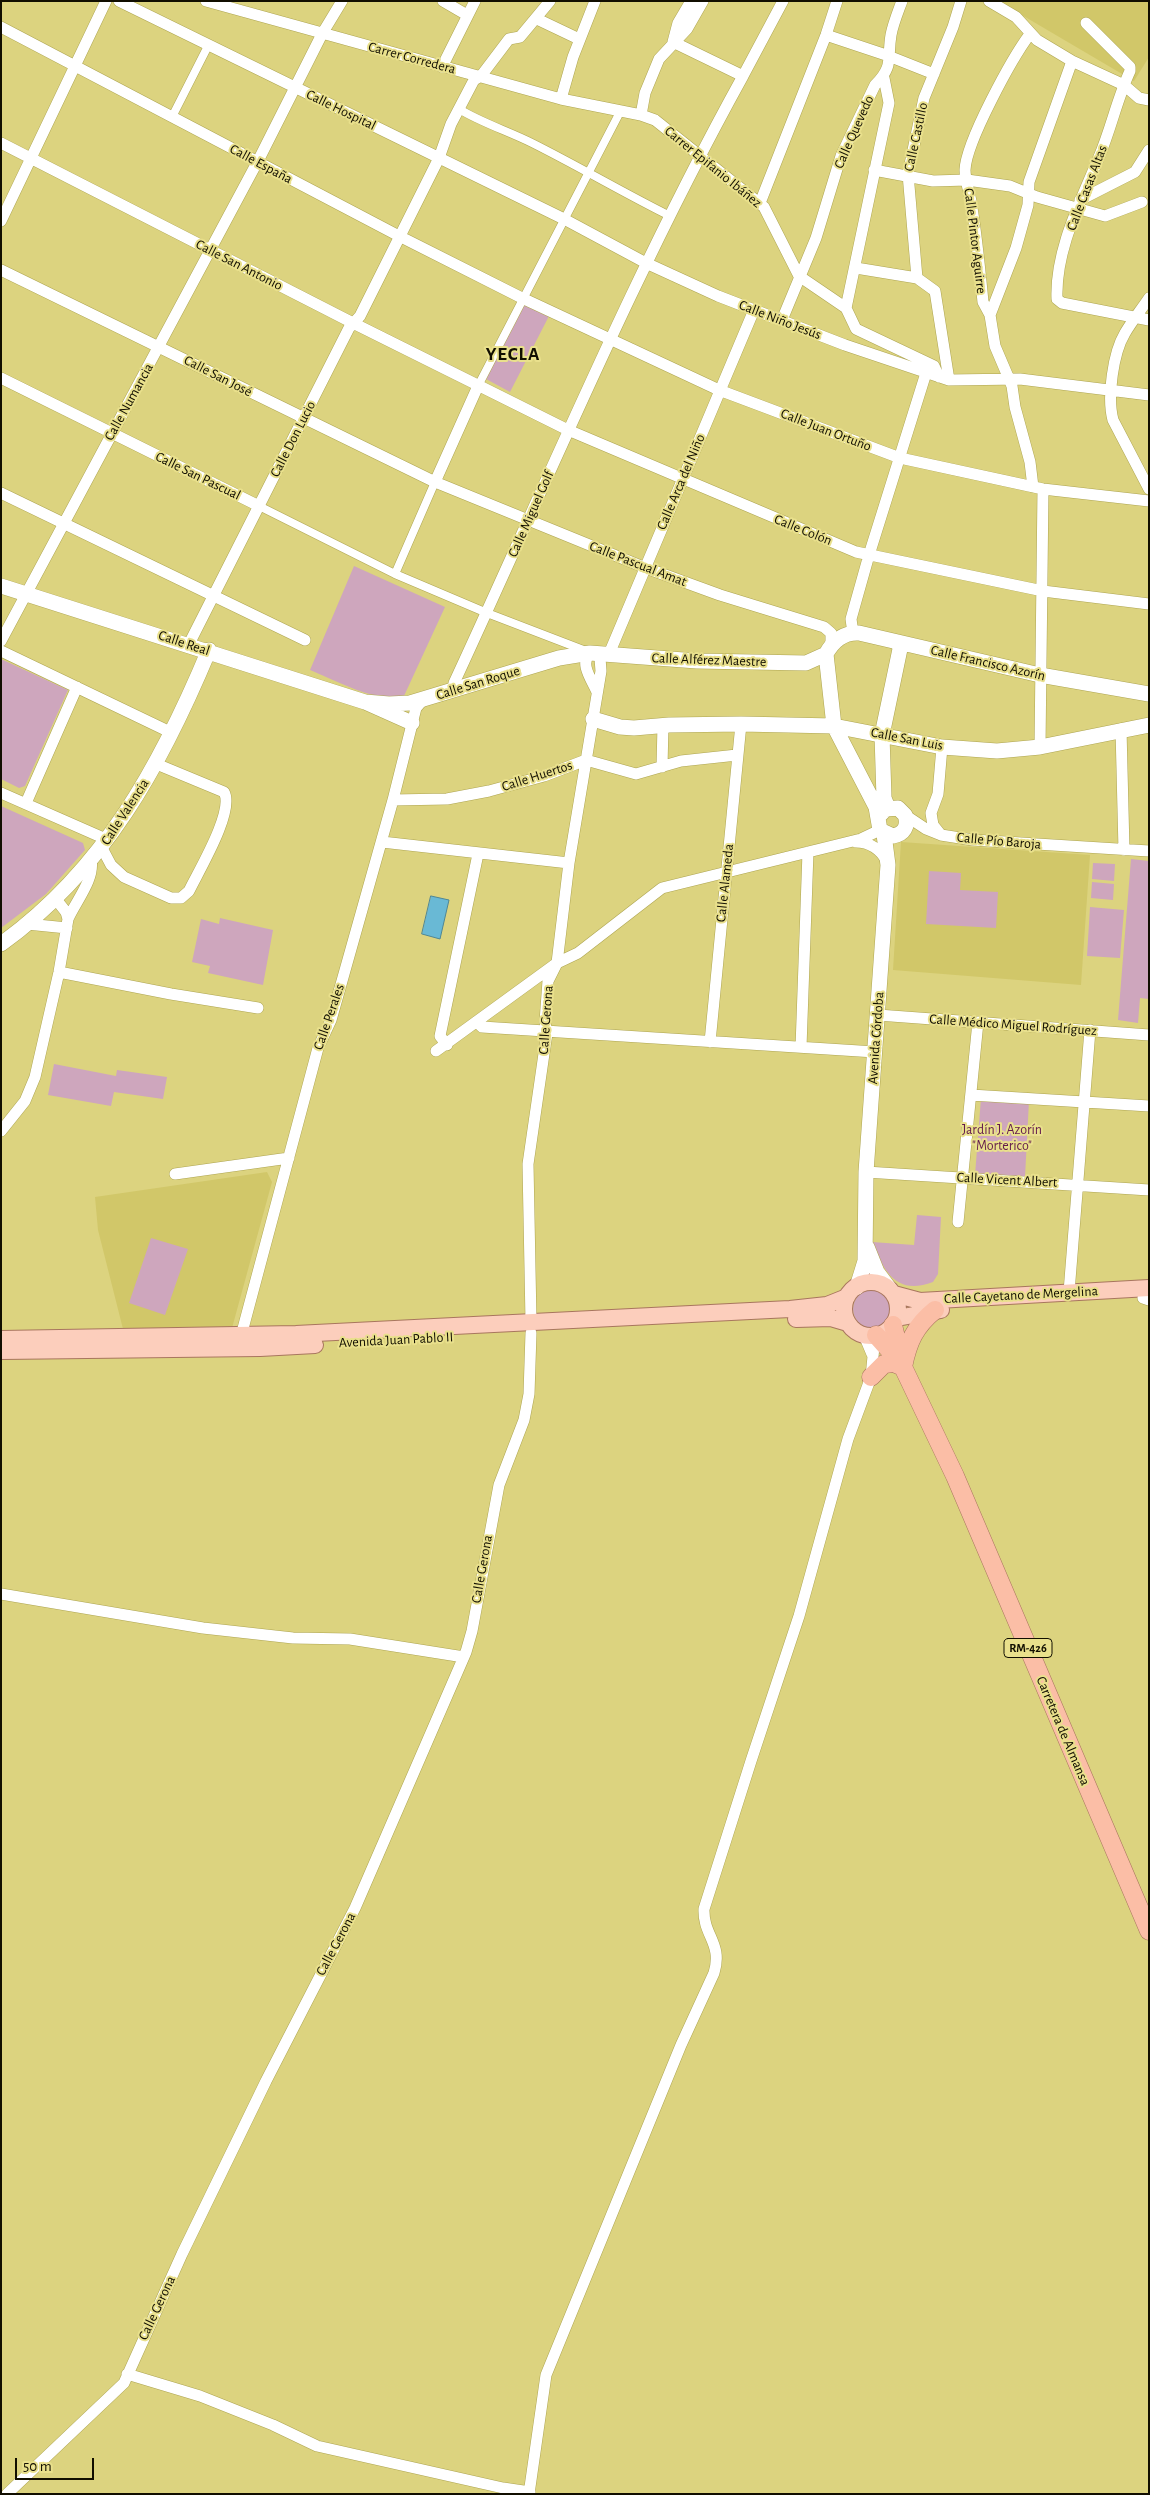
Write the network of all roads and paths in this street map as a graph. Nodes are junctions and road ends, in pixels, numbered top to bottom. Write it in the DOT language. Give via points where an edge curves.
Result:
graph roads {
  1 [pos="106,1"];
  2 [pos="119,1"];
  3 [pos="206,1"];
  4 [pos="342,1"];
  5 [pos="442,1"];
  6 [pos="475,1"];
  7 [pos="550,1"];
  8 [pos="595,1"];
  9 [pos="691,1"];
  10 [pos="703,1"];
  11 [pos="783,1"];
  12 [pos="837,1"];
  13 [pos="902,1"];
  14 [pos="962,1"];
  15 [pos="989,1"];
  16 [pos="467,15"];
  17 [pos="537,19"];
  18 [pos="1086,23"];
  19 [pos="1,28"];
  20 [pos="322,34"];
  21 [pos="1030,34"];
  22 [pos="826,35"];
  23 [pos="580,39"];
  24 [pos="673,42"];
  25 [pos="208,46"];
  26 [pos="891,57"];
  27 [pos="1072,61"];
  28 [pos="75,66"];
  29 [pos="442,67"];
  30 [pos="934,74"];
  31 [pos="481,76"];
  32 [pos="743,76"];
  33 [pos="884,78"];
  34 [pos="1124,85"];
  35 [pos="296,88"];
  36 [pos="561,99"];
  37 [pos="1149,100"];
  38 [pos="459,109"];
  39 [pos="620,112"];
  40 [pos="641,114"];
  41 [pos="172,117"];
  42 [pos="1,143"];
  43 [pos="1149,150"];
  44 [pos="698,156"];
  45 [pos="32,158"];
  46 [pos="439,158"];
  47 [pos="257,162"];
  48 [pos="874,170"];
  49 [pos="588,172"];
  50 [pos="908,177"];
  51 [pos="967,180"];
  52 [pos="1030,193"];
  53 [pos="1142,202"];
  54 [pos="760,203"];
  55 [pos="1078,205"];
  56 [pos="668,215"];
  57 [pos="564,220"];
  58 [pos="1,221"];
  59 [pos="399,236"];
  60 [pos="211,251"];
  61 [pos="646,263"];
  62 [pos="856,268"];
  63 [pos="1,270"];
  64 [pos="800,276"];
  65 [pos="917,278"];
  66 [pos="522,298"];
  67 [pos="1149,298"];
  68 [pos="846,308"];
  69 [pos="754,310"];
  70 [pos="990,315"];
  71 [pos="1137,318"];
  72 [pos="782,320"];
  73 [pos="1149,320"];
  74 [pos="353,323"];
  75 [pos="609,339"];
  76 [pos="159,347"];
  77 [pos="926,373"];
  78 [pos="1,378"];
  79 [pos="944,378"];
  80 [pos="1008,379"];
  81 [pos="478,386"];
  82 [pos="720,390"];
  83 [pos="1111,391"];
  84 [pos="1149,395"];
  85 [pos="303,419"];
  86 [pos="568,430"];
  87 [pos="112,433"];
  88 [pos="900,458"];
  89 [pos="683,480"];
  90 [pos="435,482"];
  91 [pos="1038,488"];
  92 [pos="1149,489"];
  93 [pos="1,493"];
  94 [pos="1149,501"];
  95 [pos="259,506"];
  96 [pos="528,521"];
  97 [pos="64,522"];
  98 [pos="869,555"];
  99 [pos="646,568"];
  100 [pos="395,574"];
  101 [pos="1,586"];
  102 [pos="1042,591"];
  103 [pos="27,594"];
  104 [pos="214,595"];
  105 [pos="1149,604"];
  106 [pos="486,613"];
  107 [pos="852,626"];
  108 [pos="824,627"];
  109 [pos="305,640"];
  110 [pos="1,641"];
  111 [pos="898,642"];
  112 [pos="188,644"];
  113 [pos="829,649"];
  114 [pos="208,650"];
  115 [pos="1,651"];
  116 [pos="598,653"];
  117 [pos="1040,675"];
  118 [pos="77,687"];
  119 [pos="456,690"];
  120 [pos="1149,694"];
  121 [pos="422,700"];
  122 [pos="365,702"];
  123 [pos="593,719"];
  124 [pos="412,722"];
  125 [pos="741,724"];
  126 [pos="663,725"];
  127 [pos="1149,725"];
  128 [pos="834,726"];
  129 [pos="1121,730"];
  130 [pos="170,732"];
  131 [pos="882,735"];
  132 [pos="942,747"];
  133 [pos="1040,747"];
  134 [pos="737,755"];
  135 [pos="586,760"];
  136 [pos="154,763"];
  137 [pos="662,767"];
  138 [pos="1,793"];
  139 [pos="393,800"];
  140 [pos="26,804"];
  141 [pos="931,807"];
  142 [pos="894,823"];
  143 [pos="941,835"];
  144 [pos="382,842"];
  145 [pos="844,843"];
  146 [pos="105,844"];
  147 [pos="1124,850"];
  148 [pos="1149,851"];
  149 [pos="808,852"];
  150 [pos="478,854"];
  151 [pos="91,860"];
  152 [pos="888,861"];
  153 [pos="569,863"];
  154 [pos="726,872"];
  155 [pos="55,898"];
  156 [pos="27,924"];
  157 [pos="67,924"];
  158 [pos="1,944"];
  159 [pos="557,963"];
  160 [pos="59,972"];
  161 [pos="258,1008"];
  162 [pos="878,1014"];
  163 [pos="477,1022"];
  164 [pos="978,1022"];
  165 [pos="1090,1030"];
  166 [pos="547,1033"];
  167 [pos="1149,1035"];
  168 [pos="710,1042"];
  169 [pos="448,1045"];
  170 [pos="801,1048"];
  171 [pos="436,1052"];
  172 [pos="875,1052"];
  173 [pos="971,1095"];
  174 [pos="1084,1102"];
  175 [pos="1149,1106"];
  176 [pos="1,1131"];
  177 [pos="289,1158"];
  178 [pos="866,1172"];
  179 [pos="174,1174"];
  180 [pos="962,1177"];
  181 [pos="1077,1184"];
  182 [pos="1149,1190"];
  183 [pos="958,1222"];
  184 [pos="866,1244"];
  185 [pos="891,1291"];
  186 [pos="852,1292"];
  187 [pos="1069,1292"];
  188 [pos="1147,1296"];
  189 [pos="935,1310"];
  190 [pos="790,1314"];
  191 [pos="895,1321"];
  192 [pos="848,1323"];
  193 [pos="531,1327"];
  194 [pos="872,1335"];
  195 [pos="241,1336"];
  196 [pos="1,1339"];
  197 [pos="1,1351"];
  198 [pos="903,1367"];
  199 [pos="871,1377"];
  200 [pos="1,1594"];
  201 [pos="464,1657"];
  202 [pos="1149,1931"];
  203 [pos="127,2374"];
  204 [pos="530,2493"];
  205 [pos="8,2494"];
  1 -- 28 [label="street"];
  2 -- 25 [label="street, Calle Hospital"];
  3 -- 20 [label="street, Carrer Corredera"];
  4 -- 20 [label="street, Calle Numancia"];
  5 -- 16 [label="street"];
  6 -- 16 [label="street"];
  7 -- 17 [label="street, Calle Don Lucio"];
  8 -- 23 [label="street"];
  9 -- 24 [label="street" via="678,23"];
  10 -- 24 [label="street" via="687,29"];
  11 -- 32 [label="street, Calle Miguel Golf"];
  12 -- 22 [label="street"];
  13 -- 26 [label="street, Calle Quevedo" via="892,33"];
  14 -- 30 [label="street, Calle Castillo"];
  15 -- 21 [label="street" via="1016,17"];
  16 -- 29 [label="street"];
  17 -- 23 [label="street"];
  17 -- 31 [label="street, Calle Don Lucio" via="520,37 509,39"];
  18 -- 34 [label="street, Calle Casas Altas" via="1130,67"];
  19 -- 28 [label="street, Calle España"];
  20 -- 29 [label="street, Carrer Corredera"];
  20 -- 35 [label="street, Calle Numancia"];
  21 -- 27 [label="street"];
  21 -- 51 [label="street, Calle Pintor Aguirre" via="972,142 966,164"];
  22 -- 26 [label="street"];
  22 -- 54 [label="street"];
  23 -- 36 [label="street"];
  24 -- 32 [label="street"];
  24 -- 40 [label="street" via="658,59"];
  25 -- 35 [label="street, Calle Hospital"];
  25 -- 41 [label="street"];
  26 -- 30 [label="street"];
  26 -- 33 [label="street, Calle Quevedo"];
  27 -- 34 [label="street"];
  27 -- 52 [label="street" via="1029,182"];
  28 -- 41 [label="street, Calle España"];
  28 -- 45 [label="street"];
  29 -- 31 [label="street, Carrer Corredera"];
  30 -- 50 [label="street, Calle Castillo" via="921,110"];
  31 -- 36 [label="street, Carrer Corredera"];
  31 -- 38 [label="street, Calle Don Lucio" via="474,80"];
  32 -- 44 [label="street, Calle Miguel Golf"];
  33 -- 48 [label="street" via="888,103"];
  33 -- 64 [label="street, Calle Quevedo" via="875,85 841,156"];
  34 -- 37 [label="street" via="1136,96"];
  34 -- 55 [label="street, Calle Casas Altas" via="1100,156"];
  35 -- 46 [label="street, Calle Hospital"];
  35 -- 47 [label="street, Calle Numancia"];
  36 -- 39 [label="street, Carrer Corredera"];
  38 -- 46 [label="street, Calle Don Lucio"];
  38 -- 49 [label="street"];
  39 -- 40 [label="street, Carrer Epifanio Ibáñez"];
  39 -- 49 [label="street"];
  40 -- 44 [label="street, Carrer Epifanio Ibáñez" via="655,120"];
  41 -- 47 [label="street, Calle España"];
  42 -- 45 [label="street, Calle San Antonio"];
  43 -- 55 [label="street" via="1135,172"];
  44 -- 54 [label="street, Carrer Epifanio Ibáñez"];
  44 -- 56 [label="street, Calle Miguel Golf"];
  45 -- 58 [label="street"];
  45 -- 60 [label="street, Calle San Antonio"];
  46 -- 57 [label="street, Calle Hospital"];
  46 -- 59 [label="street, Calle Don Lucio"];
  47 -- 59 [label="street, Calle España"];
  47 -- 60 [label="street, Calle Numancia"];
  48 -- 50 [label="street"];
  48 -- 62 [label="street"];
  49 -- 56 [label="street"];
  49 -- 57 [label="street"];
  50 -- 51 [label="street" via="933,181"];
  50 -- 65 [label="street, Calle Castillo"];
  51 -- 52 [label="street" via="1010,186"];
  51 -- 70 [label="street, Calle Pintor Aguirre" via="983,302"];
  52 -- 55 [label="street"];
  52 -- 70 [label="street" via="1016,248"];
  53 -- 55 [label="street" via="1105,216"];
  54 -- 64 [label="street, Carrer Epifanio Ibáñez"];
  55 -- 71 [label="street, Calle Casas Altas" via="1065,246 1056,299 1062,303"];
  56 -- 61 [label="street, Calle Miguel Golf"];
  57 -- 61 [label="street, Calle Niño Jesús"];
  57 -- 66 [label="street"];
  59 -- 66 [label="street, Calle España"];
  59 -- 74 [label="street, Calle Don Lucio" via="360,316"];
  60 -- 74 [label="street, Calle San Antonio"];
  60 -- 76 [label="street, Calle Numancia"];
  61 -- 69 [label="street, Calle Niño Jesús"];
  61 -- 75 [label="street, Calle Miguel Golf"];
  62 -- 65 [label="street"];
  62 -- 68 [label="street"];
  63 -- 76 [label="street, Calle San José"];
  64 -- 68 [label="street, Carrer Epifanio Ibáñez"];
  64 -- 72 [label="street, Calle Quevedo"];
  65 -- 79 [label="street" via="935,291"];
  66 -- 75 [label="street, Calle Juan Ortuño"];
  66 -- 81 [label="street"];
  67 -- 71 [label="street"];
  68 -- 79 [label="street, Carrer Epifanio Ibáñez" via="856,328 934,366"];
  69 -- 72 [label="street, Calle Niño Jesús"];
  69 -- 82 [label="street, Calle Arca del Niño"];
  70 -- 80 [label="street, Calle Pintor Aguirre" via="993,339"];
  71 -- 73 [label="street"];
  71 -- 83 [label="street" via="1120,344"];
  72 -- 77 [label="street, Calle Niño Jesús"];
  74 -- 81 [label="street, Calle San Antonio"];
  74 -- 85 [label="street, Calle Don Lucio"];
  75 -- 82 [label="street, Calle Juan Ortuño"];
  75 -- 86 [label="street, Calle Miguel Golf"];
  76 -- 85 [label="street, Calle San José"];
  76 -- 87 [label="street, Calle Numancia"];
  77 -- 79 [label="street, Calle Niño Jesús"];
  77 -- 88 [label="street"];
  78 -- 87 [label="street, Calle San Pascual"];
  79 -- 80 [label="street, Calle Niño Jesús"];
  80 -- 83 [label="street, Calle Niño Jesús"];
  80 -- 91 [label="street, Calle Pintor Aguirre"];
  81 -- 86 [label="street, Calle Colón"];
  81 -- 90 [label="street"];
  82 -- 88 [label="street, Calle Juan Ortuño"];
  82 -- 89 [label="street, Calle Arca del Niño"];
  83 -- 84 [label="street, Calle Niño Jesús"];
  83 -- 92 [label="street" via="1113,420"];
  85 -- 90 [label="street, Calle San José"];
  85 -- 95 [label="street, Calle Don Lucio"];
  86 -- 89 [label="street, Calle Colón"];
  86 -- 96 [label="street, Calle Miguel Golf"];
  87 -- 95 [label="street, Calle San Pascual"];
  87 -- 97 [label="street, Calle Numancia"];
  88 -- 91 [label="street, Calle Juan Ortuño"];
  88 -- 98 [label="street"];
  89 -- 98 [label="street, Calle Colón"];
  89 -- 99 [label="street, Calle Arca del Niño"];
  90 -- 96 [label="street, Calle Pascual Amat"];
  90 -- 100 [label="street"];
  91 -- 94 [label="street, Calle Juan Ortuño"];
  91 -- 102 [label="street, Calle Pintor Aguirre"];
  93 -- 97 [label="street"];
  95 -- 100 [label="street, Calle San Pascual"];
  95 -- 104 [label="street, Calle Don Lucio"];
  96 -- 99 [label="street, Calle Pascual Amat"];
  96 -- 106 [label="street, Calle Miguel Golf"];
  97 -- 103 [label="street, Calle Numancia"];
  97 -- 104 [label="street"];
  98 -- 102 [label="street, Calle Colón"];
  98 -- 107 [label="street"];
  99 -- 108 [label="street, Calle Pascual Amat"];
  99 -- 116 [label="street, Calle Arca del Niño"];
  100 -- 106 [label="street, Calle San Pascual"];
  101 -- 103 [label="main road, Calle Real"];
  102 -- 105 [label="street, Calle Colón"];
  102 -- 117 [label="street, Calle Pintor Aguirre"];
  103 -- 110 [label="street, Calle Numancia"];
  103 -- 112 [label="main road, Calle Real"];
  104 -- 109 [label="street"];
  104 -- 112 [label="street, Calle Don Lucio"];
  106 -- 116 [label="street, Calle San Pascual"];
  106 -- 119 [label="street, Calle Miguel Golf" via="454,684"];
  107 -- 108 [label="street"];
  107 -- 111 [label="main road, Calle Francisco Azorín"];
  107 -- 113 [label="main road"];
  108 -- 113 [label="street" via="831,633"];
  111 -- 117 [label="main road, Calle Francisco Azorín"];
  111 -- 131 [label="main road" via="900,649"];
  112 -- 114 [label="main road, Calle Real"];
  113 -- 116 [label="main road, Calle Alférez Maestre" via="806,663 704,661"];
  113 -- 128 [label="main road"];
  114 -- 122 [label="main road, Calle Real"];
  114 -- 130 [label="main road, Calle Valencia"];
  115 -- 118 [label="street"];
  116 -- 119 [label="main road, Calle San Roque" via="559,658"];
  116 -- 123 [label="street, Calle Gerona" via="600,665"];
  117 -- 120 [label="main road, Calle Francisco Azorín"];
  117 -- 133 [label="street, Calle Pintor Aguirre"];
  118 -- 130 [label="street"];
  118 -- 140 [label="street"];
  119 -- 121 [label="main road, Calle San Roque"];
  121 -- 122 [label="main road, Calle San Roque" via="396,705"];
  121 -- 124 [label="street, Calle Perales"];
  122 -- 124 [label="main road"];
  123 -- 126 [label="main road, Calle San Luis" via="627,728"];
  123 -- 135 [label="street, Calle Gerona"];
  124 -- 139 [label="street, Calle Perales"];
  125 -- 126 [label="main road, Calle San Luis"];
  125 -- 128 [label="main road, Calle San Luis"];
  125 -- 134 [label="street, Calle Alameda"];
  126 -- 137 [label="street"];
  127 -- 129 [label="main road, Calle San Luis"];
  128 -- 131 [label="main road, Calle San Luis"];
  128 -- 142 [label="main road"];
  129 -- 133 [label="main road, Calle San Luis"];
  129 -- 147 [label="street"];
  130 -- 136 [label="main road, Calle Valencia"];
  131 -- 132 [label="main road, Calle San Luis"];
  131 -- 142 [label="main road" via="884,802"];
  132 -- 133 [label="main road, Calle San Luis" via="998,751"];
  132 -- 141 [label="street" via="938,794"];
  134 -- 137 [label="street, Calle Huertos" via="699,758"];
  134 -- 154 [label="street, Calle Alameda"];
  135 -- 137 [label="street, Calle Huertos" via="630,773"];
  135 -- 139 [label="street, Calle Huertos" via="489,791 447,799"];
  135 -- 153 [label="street, Calle Gerona"];
  136 -- 146 [label="main road, Calle Valencia"];
  136 -- 146 [label="street" via="224,792 227,799 219,828 189,891 181,898 171,898 124,877 111,865"];
  138 -- 140 [label="street"];
  139 -- 144 [label="street, Calle Perales"];
  140 -- 146 [label="street"];
  141 -- 142 [label="street"];
  141 -- 143 [label="street, Calle Pío Baroja" via="933,824"];
  142 -- 143 [label="street"];
  142 -- 145 [label="street" via="874,835"];
  142 -- 152 [label="main road, Avenida Córdoba"];
  143 -- 147 [label="street, Calle Pío Baroja"];
  144 -- 150 [label="street"];
  144 -- 177 [label="street, Calle Perales" via="331,1020 318,1048"];
  145 -- 149 [label="street"];
  145 -- 152 [label="street" via="862,842 872,846"];
  146 -- 151 [label="main road, Calle Valencia"];
  147 -- 148 [label="street, Calle Pío Baroja"];
  149 -- 154 [label="street"];
  149 -- 170 [label="street"];
  150 -- 153 [label="street"];
  150 -- 169 [label="street" via="440,1036"];
  151 -- 155 [label="main road, Calle Valencia"];
  151 -- 157 [label="street" via="89,878"];
  152 -- 162 [label="main road, Avenida Córdoba"];
  153 -- 159 [label="street, Calle Gerona"];
  154 -- 159 [label="street" via="662,888 578,953"];
  154 -- 168 [label="street, Calle Alameda"];
  155 -- 156 [label="main road, Calle Valencia"];
  155 -- 157 [label="street" via="66,912"];
  156 -- 157 [label="street"];
  156 -- 158 [label="main road, Calle Valencia"];
  157 -- 160 [label="street"];
  159 -- 163 [label="street"];
  159 -- 166 [label="street, Calle Gerona" via="548,981"];
  160 -- 161 [label="street"];
  160 -- 176 [label="street" via="32,1087"];
  162 -- 164 [label="street, Calle Médico Miguel Rodríguez"];
  162 -- 172 [label="main road, Avenida Córdoba"];
  163 -- 166 [label="street" via="482,1027"];
  163 -- 169 [label="street"];
  164 -- 165 [label="street, Calle Médico Miguel Rodríguez"];
  164 -- 173 [label="street"];
  165 -- 167 [label="street, Calle Médico Miguel Rodríguez"];
  165 -- 174 [label="street"];
  166 -- 168 [label="street"];
  166 -- 193 [label="street, Calle Gerona" via="528,1164"];
  168 -- 170 [label="street"];
  169 -- 171 [label="street"];
  170 -- 172 [label="street"];
  172 -- 178 [label="main road, Avenida Córdoba"];
  173 -- 174 [label="street"];
  173 -- 180 [label="street"];
  174 -- 175 [label="street"];
  174 -- 181 [label="street"];
  177 -- 179 [label="street"];
  177 -- 195 [label="street, Calle Perales"];
  178 -- 180 [label="street, Calle Vicent Albert"];
  178 -- 184 [label="main road, Avenida Córdoba"];
  180 -- 181 [label="street, Calle Vicent Albert"];
  180 -- 183 [label="street"];
  181 -- 182 [label="street, Calle Vicent Albert"];
  181 -- 187 [label="street"];
  184 -- 185 [label="main road" via="877,1272"];
  184 -- 186 [label="main road, Avenida Córdoba" via="863,1271"];
  185 -- 186 [label="main road" via="871,1282"];
  185 -- 187 [label="main road, Calle Cayetano de Mergelina" via="920,1301"];
  185 -- 191 [label="main road" via="898,1301"];
  186 -- 190 [label="main road" via="827,1305"];
  186 -- 192 [label="main road" via="844,1310"];
  187 -- 188 [label="main road, Calle Cayetano de Mergelina"];
  188 -- 189 [label="main road, Calle Cayetano de Mergelina"];
  189 -- 191 [label="main road, Calle Cayetano de Mergelina"];
  189 -- 198 [label="highway" via="912,1334"];
  190 -- 192 [label="main road"];
  190 -- 193 [label="main road, Avenida Juan Pablo II"];
  191 -- 194 [label="main road" via="883,1333"];
  191 -- 198 [label="highway, RM-426"];
  192 -- 194 [label="main road"];
  193 -- 195 [label="main road, Avenida Juan Pablo II"];
  193 -- 197 [label="main road, Avenida Juan Pablo II" via="260,1348"];
  193 -- 201 [label="street, Calle Gerona" via="529,1394 524,1420 499,1485 472,1631"];
  194 -- 198 [label="highway, RM-426"];
  194 -- 199 [label="street"];
  195 -- 196 [label="main road, Avenida Juan Pablo II"];
  198 -- 199 [label="highway" via="894,1363 884,1364"];
  198 -- 202 [label="highway, Carretera de Almansa / RM-426" via="956,1476"];
  199 -- 204 [label="street" via="848,1439 799,1616 704,1909 704,1922 717,1949 718,1961 546,2375"];
  200 -- 201 [label="street" via="204,1628 293,1638 350,1639"];
  201 -- 203 [label="street, Calle Gerona" via="355,1908 266,2081"];
  203 -- 204 [label="street" via="200,2396 273,2424 317,2446"];
  203 -- 205 [label="street, Calle Gerona" via="124,2383"];
}
